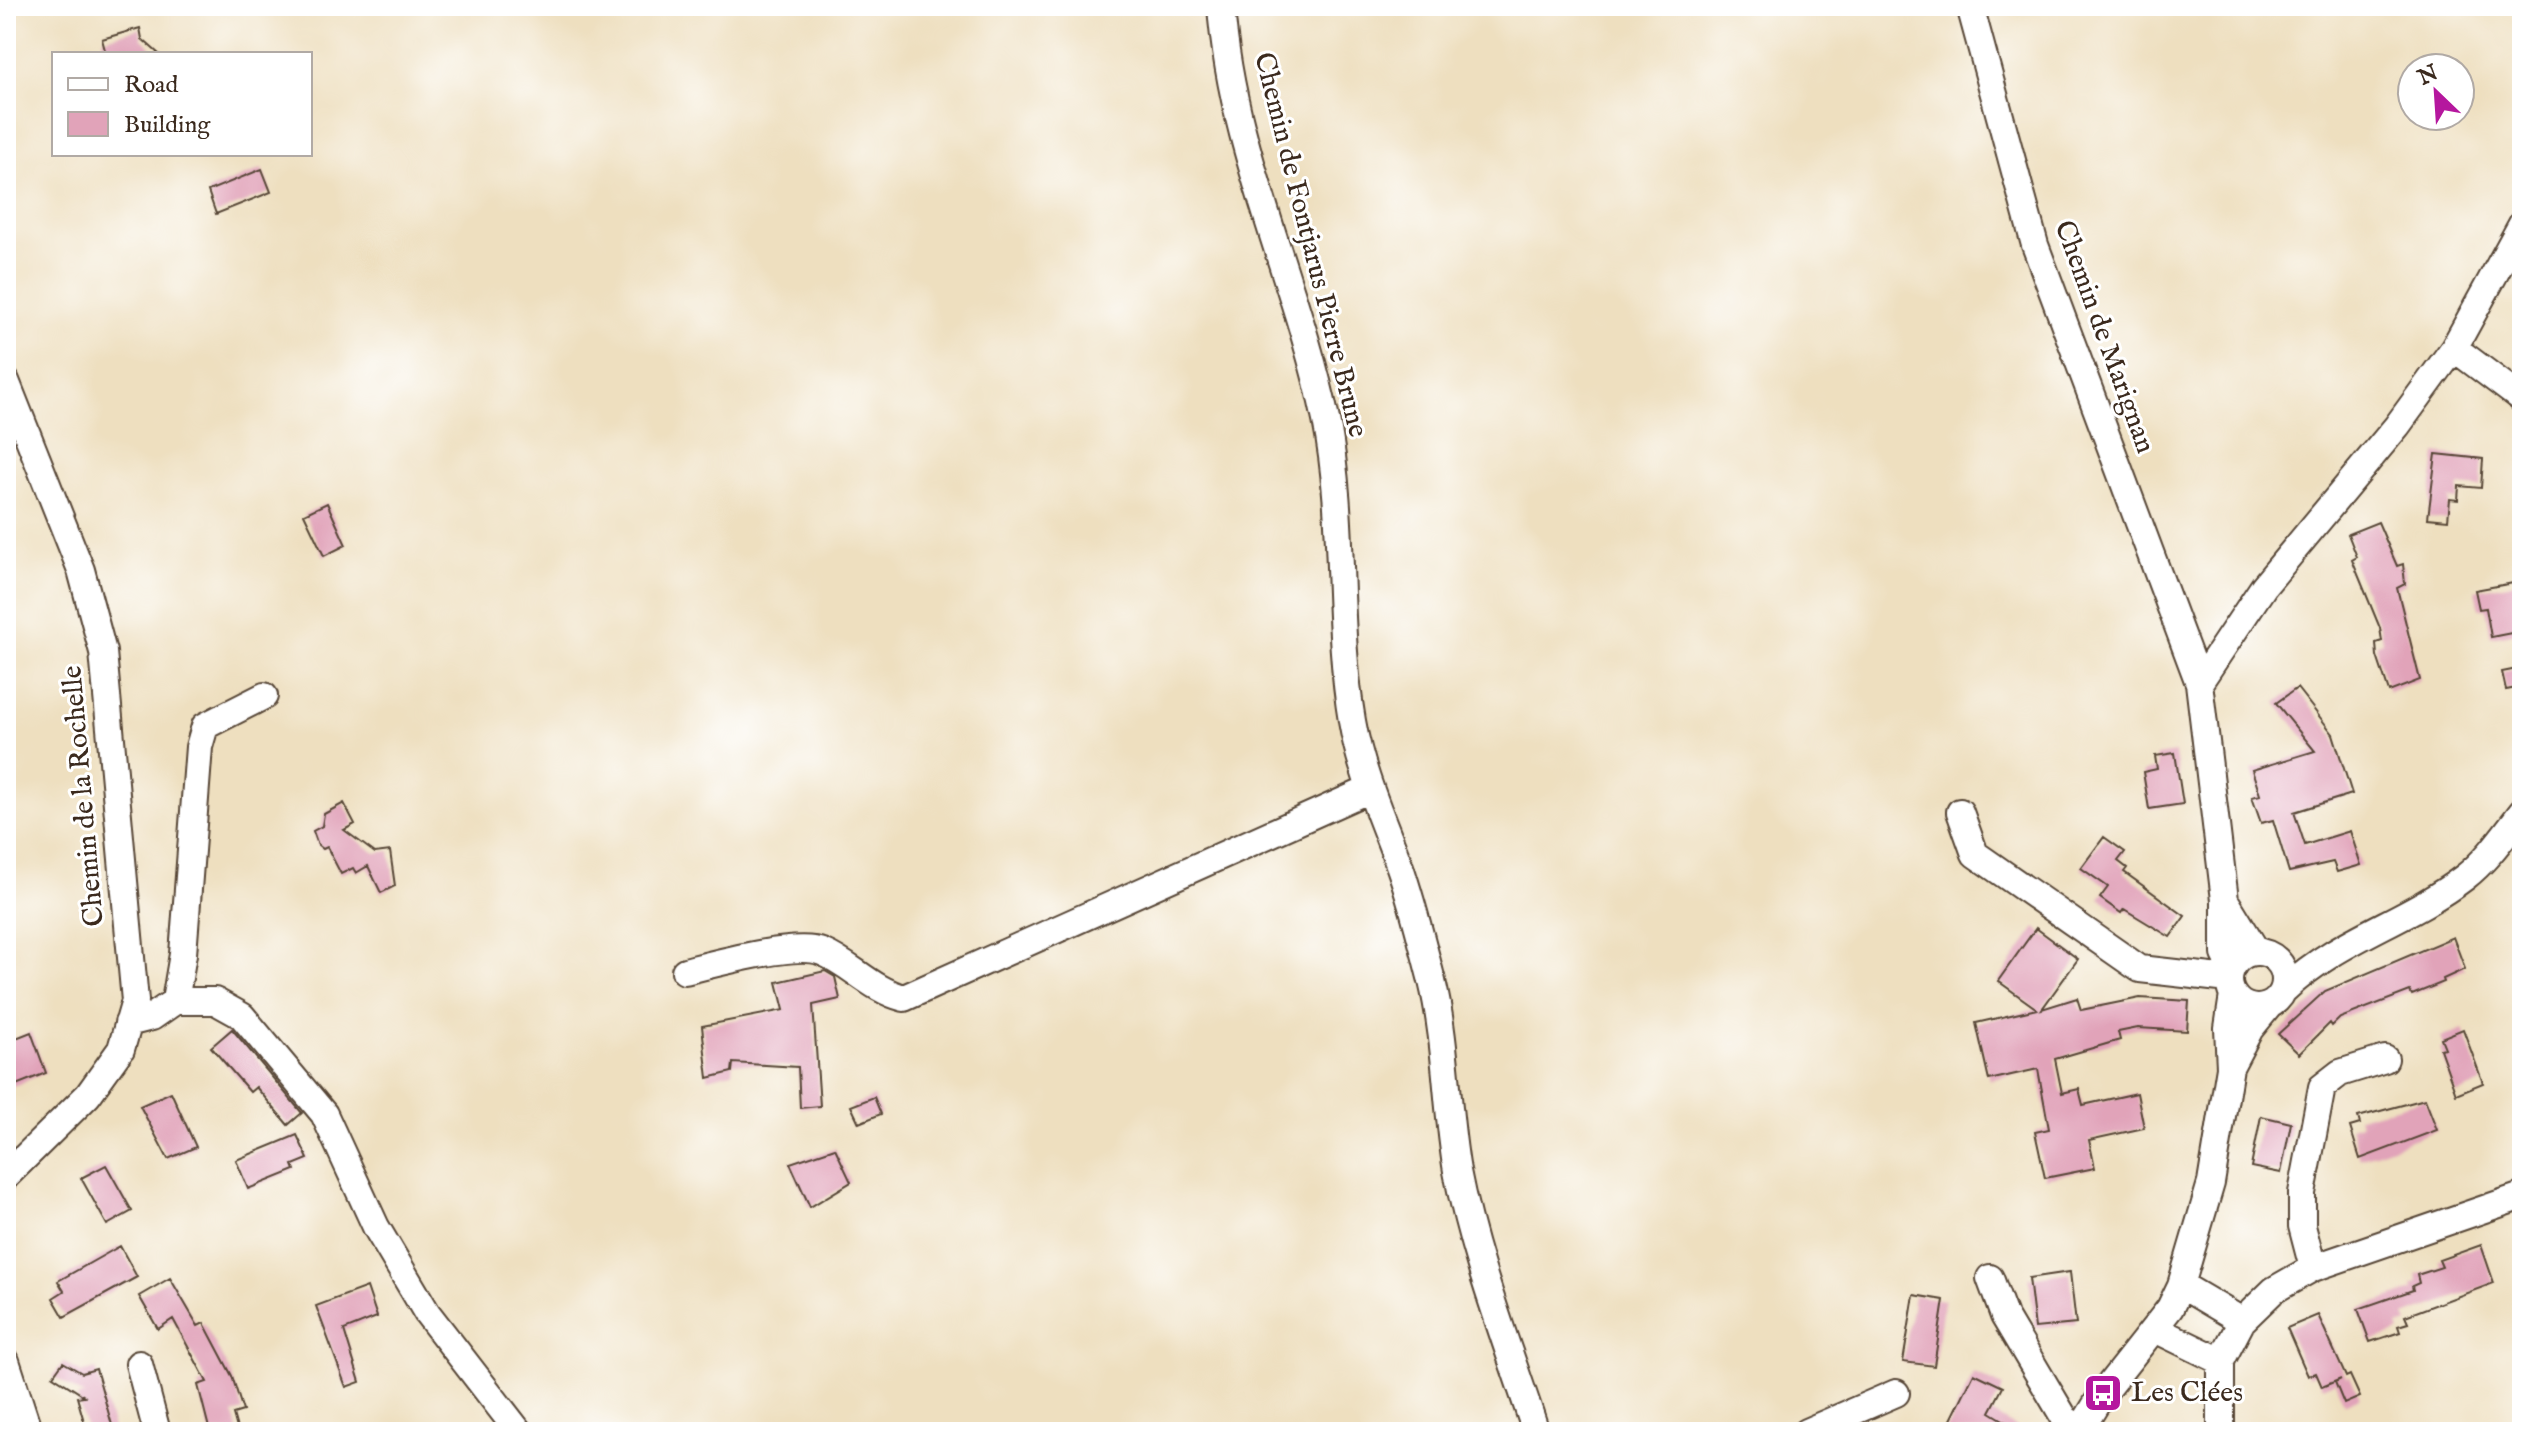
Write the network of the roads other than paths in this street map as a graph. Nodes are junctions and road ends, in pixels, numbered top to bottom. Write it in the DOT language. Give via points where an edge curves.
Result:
graph roads {
  1 [pos="1221,6"];
  2 [pos="1970,6"];
  3 [pos="2522,224"];
  4 [pos="2454,348"];
  5 [pos="6,381"];
  6 [pos="2522,399"];
  7 [pos="2199,683"];
  8 [pos="264,696"];
  9 [pos="1368,790"];
  10 [pos="1960,812"];
  11 [pos="2522,812"];
  12 [pos="2225,900"];
  13 [pos="2328,952"];
  14 [pos="2267,956"];
  15 [pos="685,971"];
  16 [pos="2232,981"];
  17 [pos="2276,999"];
  18 [pos="175,1001"];
  19 [pos="128,1023"];
  20 [pos="2385,1059"];
  21 [pos="2230,1067"];
  22 [pos="6,1176"];
  23 [pos="2522,1196"];
  24 [pos="2313,1268"];
  25 [pos="1990,1278"];
  26 [pos="2181,1285"];
  27 [pos="2242,1321"];
  28 [pos="2155,1329"];
  29 [pos="6,1361"];
  30 [pos="2221,1361"];
  31 [pos="139,1364"];
  32 [pos="1896,1393"];
  33 [pos="2080,1430"];
  34 [pos="29,1432"];
  35 [pos="157,1432"];
  36 [pos="519,1432"];
  37 [pos="1536,1432"];
  38 [pos="1806,1432"];
  39 [pos="2221,1432"];
  1 -- 9 [label="street, Chemin de Fontjarus Pierre Brune" via="1229,66 1264,211 1326,420 1335,477 1346,686"];
  2 -- 7 [label="street, Chemin de Marignan" via="2035,245"];
  3 -- 4 [label="street"];
  4 -- 6 [label="street"];
  4 -- 7 [label="street" via="2397,426 2264,586"];
  5 -- 19 [label="street, Chemin de la Rochelle" via="81,570 103,652 135,1001"];
  7 -- 12 [label="street, Chemin de Marignan"];
  8 -- 18 [label="street" via="205,726"];
  9 -- 15 [label="street" via="904,998 886,993 819,950 748,954"];
  9 -- 37 [label="street, Chemin de Fontjarus Pierre Brune" via="1401,869 1432,981 1465,1208"];
  10 -- 16 [label="street" via="1975,854 2140,969"];
  11 -- 13 [label="street" via="2466,876 2409,913"];
  12 -- 14 [label="street"];
  12 -- 16 [label="street, Chemin de Marignan" via="2225,954"];
  13 -- 14 [label="street"];
  13 -- 17 [label="street"];
  14 -- 16 [label="street" via="2246,955"];
  14 -- 17 [label="street" via="2286,980"];
  16 -- 17 [label="street" via="2245,1006"];
  16 -- 21 [label="street, Chemin de Marignan"];
  17 -- 21 [label="street" via="2250,1029"];
  18 -- 19 [label="street" via="152,1017"];
  18 -- 36 [label="street" via="215,1001 242,1016 324,1114 376,1227 427,1313"];
  19 -- 22 [label="street, Chemin de la Rochelle" via="121,1049 88,1095"];
  20 -- 24 [label="street" via="2340,1073 2322,1087 2302,1193 2302,1226"];
  21 -- 26 [label="street" via="2211,1183"];
  23 -- 24 [label="street"];
  24 -- 27 [label="street" via="2274,1290"];
  25 -- 33 [label="street" via="2004,1316 2065,1419"];
  26 -- 27 [label="street"];
  26 -- 28 [label="street"];
  27 -- 30 [label="street"];
  28 -- 30 [label="street"];
  28 -- 33 [label="street"];
  29 -- 34 [label="street"];
  30 -- 39 [label="street"];
  31 -- 35 [label="street"];
  32 -- 38 [label="street"];
}
